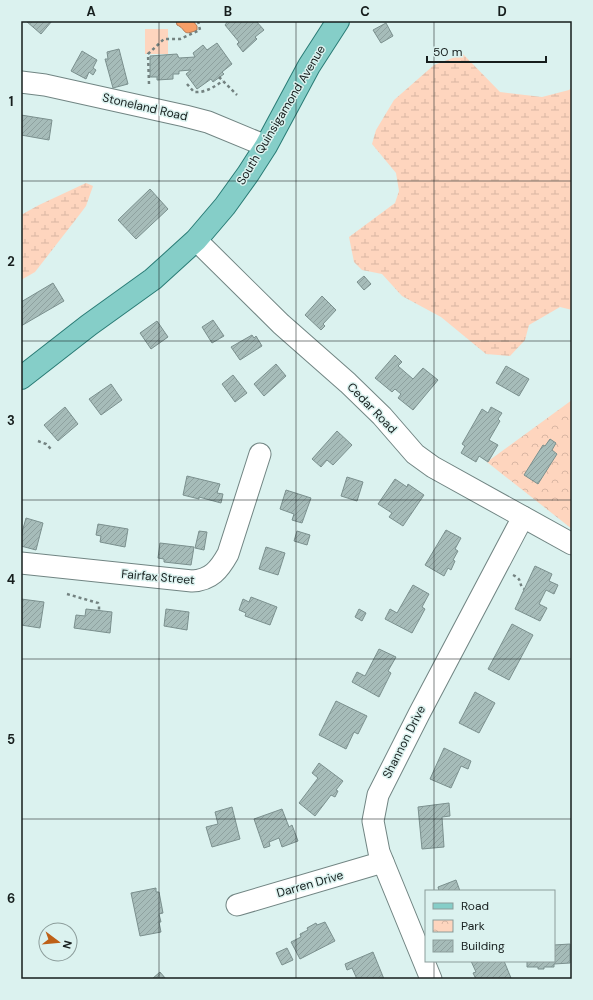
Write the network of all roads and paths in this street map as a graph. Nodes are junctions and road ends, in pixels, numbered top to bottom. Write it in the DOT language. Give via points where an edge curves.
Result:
graph roads {
  1 [pos="198,21"];
  2 [pos="338,21"];
  3 [pos="219,77"];
  4 [pos="223,81"];
  5 [pos="21,82"];
  6 [pos="149,84"];
  7 [pos="187,84"];
  8 [pos="237,95"];
  9 [pos="266,146"];
  10 [pos="196,240"];
  11 [pos="21,378"];
  12 [pos="38,441"];
  13 [pos="52,450"];
  14 [pos="260,454"];
  15 [pos="523,517"];
  16 [pos="572,544"];
  17 [pos="21,563"];
  18 [pos="513,575"];
  19 [pos="524,589"];
  20 [pos="67,594"];
  21 [pos="99,611"];
  22 [pos="383,862"];
  23 [pos="237,905"];
  24 [pos="431,979"];
  1 -- 6 [label="path" via="200,30 180,39 164,39 148,54"];
  2 -- 9 [label="main road, South Quinsigamond Avenue" via="309,66"];
  3 -- 4 [label="path"];
  4 -- 7 [label="path" via="213,88 200,92 194,92"];
  4 -- 8 [label="path"];
  5 -- 9 [label="street, Stoneland Road" via="185,116 220,126"];
  9 -- 10 [label="main road, South Quinsigamond Avenue" via="225,206"];
  10 -- 11 [label="main road, South Quinsigamond Avenue" via="150,281 92,322"];
  10 -- 15 [label="street, Cedar Road" via="280,324 382,416 415,454 433,467"];
  12 -- 13 [label="path"];
  14 -- 17 [label="street, Fairfax Street" via="228,554 220,568 207,578 192,581"];
  15 -- 16 [label="street, Cedar Road"];
  15 -- 22 [label="street, Shannon Drive" via="378,795 373,821"];
  18 -- 19 [label="path" via="521,581"];
  20 -- 21 [label="path" via="98,603"];
  22 -- 23 [label="street, Darren Drive"];
  22 -- 24 [label="street, Shannon Drive"];
}
